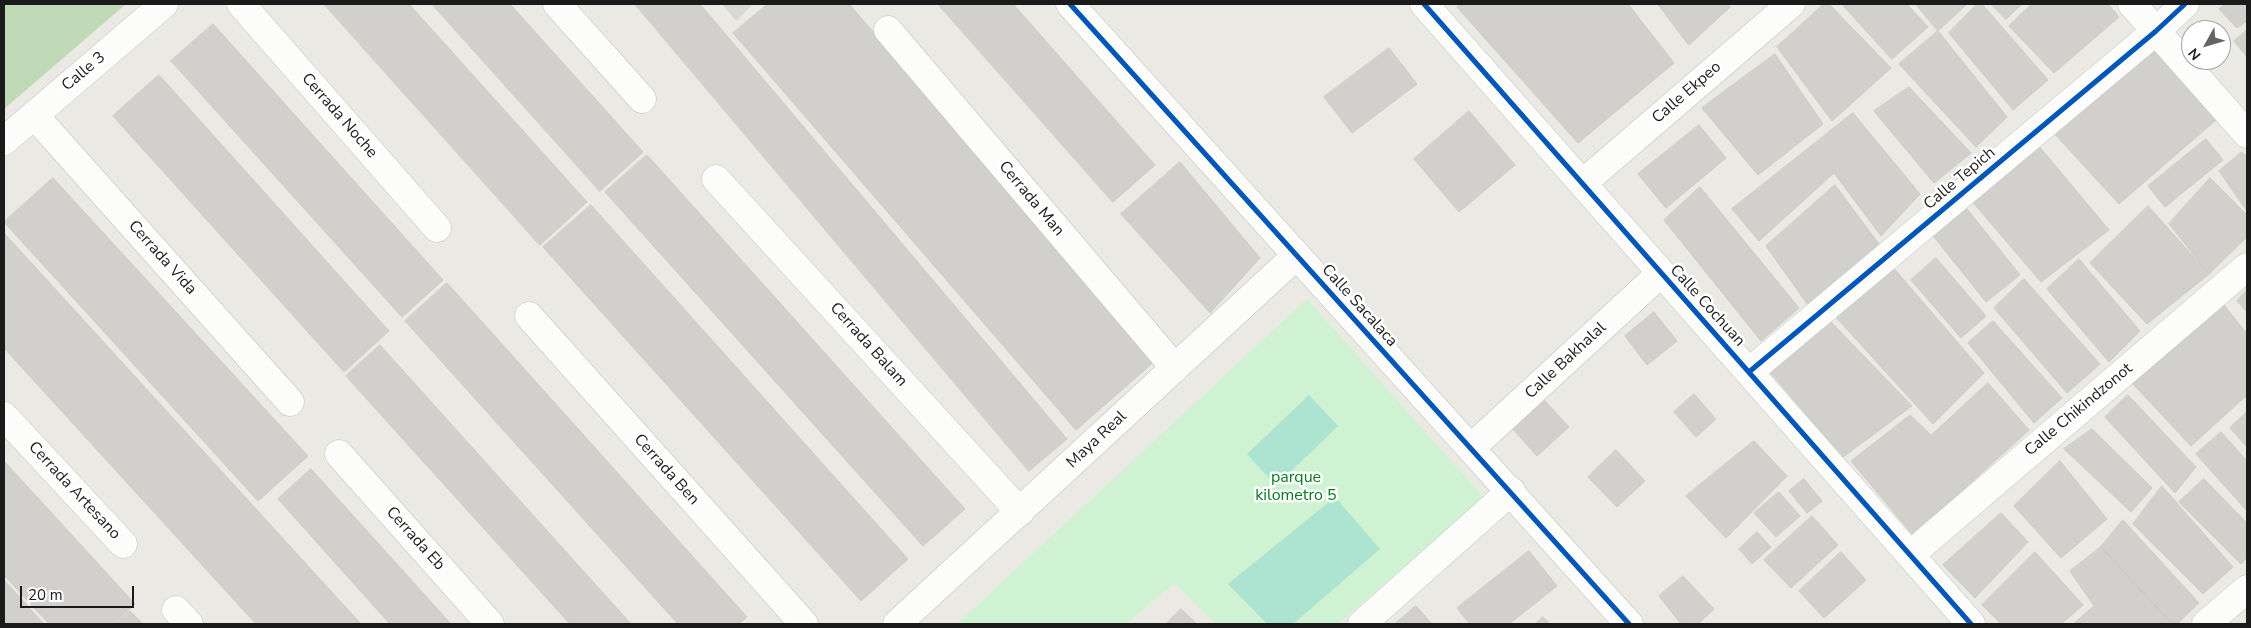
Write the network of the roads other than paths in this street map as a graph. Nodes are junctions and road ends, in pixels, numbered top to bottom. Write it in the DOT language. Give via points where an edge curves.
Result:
graph roads {
  1 [pos="164,4"];
  2 [pos="241,4"];
  3 [pos="557,4"];
  4 [pos="1070,4"];
  5 [pos="1424,4"];
  6 [pos="1791,4"];
  7 [pos="2132,4"];
  8 [pos="2185,4"];
  9 [pos="888,30"];
  10 [pos="2156,30"];
  11 [pos="642,99"];
  12 [pos="34,115"];
  13 [pos="2247,134"];
  14 [pos="4,140"];
  15 [pos="716,179"];
  16 [pos="1583,183"];
  17 [pos="437,228"];
  18 [pos="1296,256"];
  19 [pos="2247,267"];
  20 [pos="1661,273"];
  21 [pos="529,316"];
  22 [pos="1174,368"];
  23 [pos="1749,372"];
  24 [pos="290,402"];
  25 [pos="4,416"];
  26 [pos="1471,448"];
  27 [pos="339,454"];
  28 [pos="1511,491"];
  29 [pos="1020,512"];
  30 [pos="123,544"];
  31 [pos="1910,554"];
  32 [pos="2247,589"];
  33 [pos="490,624"];
  34 [pos="804,624"];
  35 [pos="897,624"];
  36 [pos="1362,624"];
  37 [pos="1629,624"];
  38 [pos="1971,624"];
  39 [pos="2206,624"];
  1 -- 12 [label="street, Calle 3"];
  2 -- 17 [label="street, Cerrada Noche"];
  3 -- 11 [label="street"];
  4 -- 18 [label="street, Calle Sacalaca"];
  5 -- 16 [label="street, Calle Cochuan"];
  6 -- 16 [label="street, Calle Ekpeo"];
  7 -- 10 [label="street"];
  8 -- 10 [label="street, Calle Tepich"];
  9 -- 22 [label="street, Cerrada Man"];
  10 -- 13 [label="street"];
  10 -- 23 [label="street, Calle Tepich"];
  12 -- 14 [label="street, Calle 3"];
  12 -- 24 [label="street, Cerrada Vida"];
  15 -- 29 [label="street, Cerrada Balam"];
  16 -- 20 [label="street, Calle Cochuan"];
  18 -- 22 [label="street, Maya Real"];
  18 -- 26 [label="street, Calle Sacalaca"];
  19 -- 31 [label="street, Calle Chikindzonot"];
  20 -- 23 [label="street, Calle Cochuan"];
  20 -- 26 [label="street, Calle Bakhalal"];
  21 -- 34 [label="street, Cerrada Ben"];
  22 -- 29 [label="street, Maya Real"];
  23 -- 31 [label="street, Calle Cochuan"];
  25 -- 30 [label="street, Cerrada Artesano"];
  26 -- 28 [label="street, Calle Sacalaca"];
  27 -- 33 [label="street, Cerrada Eb"];
  28 -- 36 [label="street"];
  28 -- 37 [label="street, Calle Sacalaca"];
  29 -- 35 [label="street, Maya Real"];
  31 -- 38 [label="street, Calle Cochuan"];
  32 -- 39 [label="street"];
}
